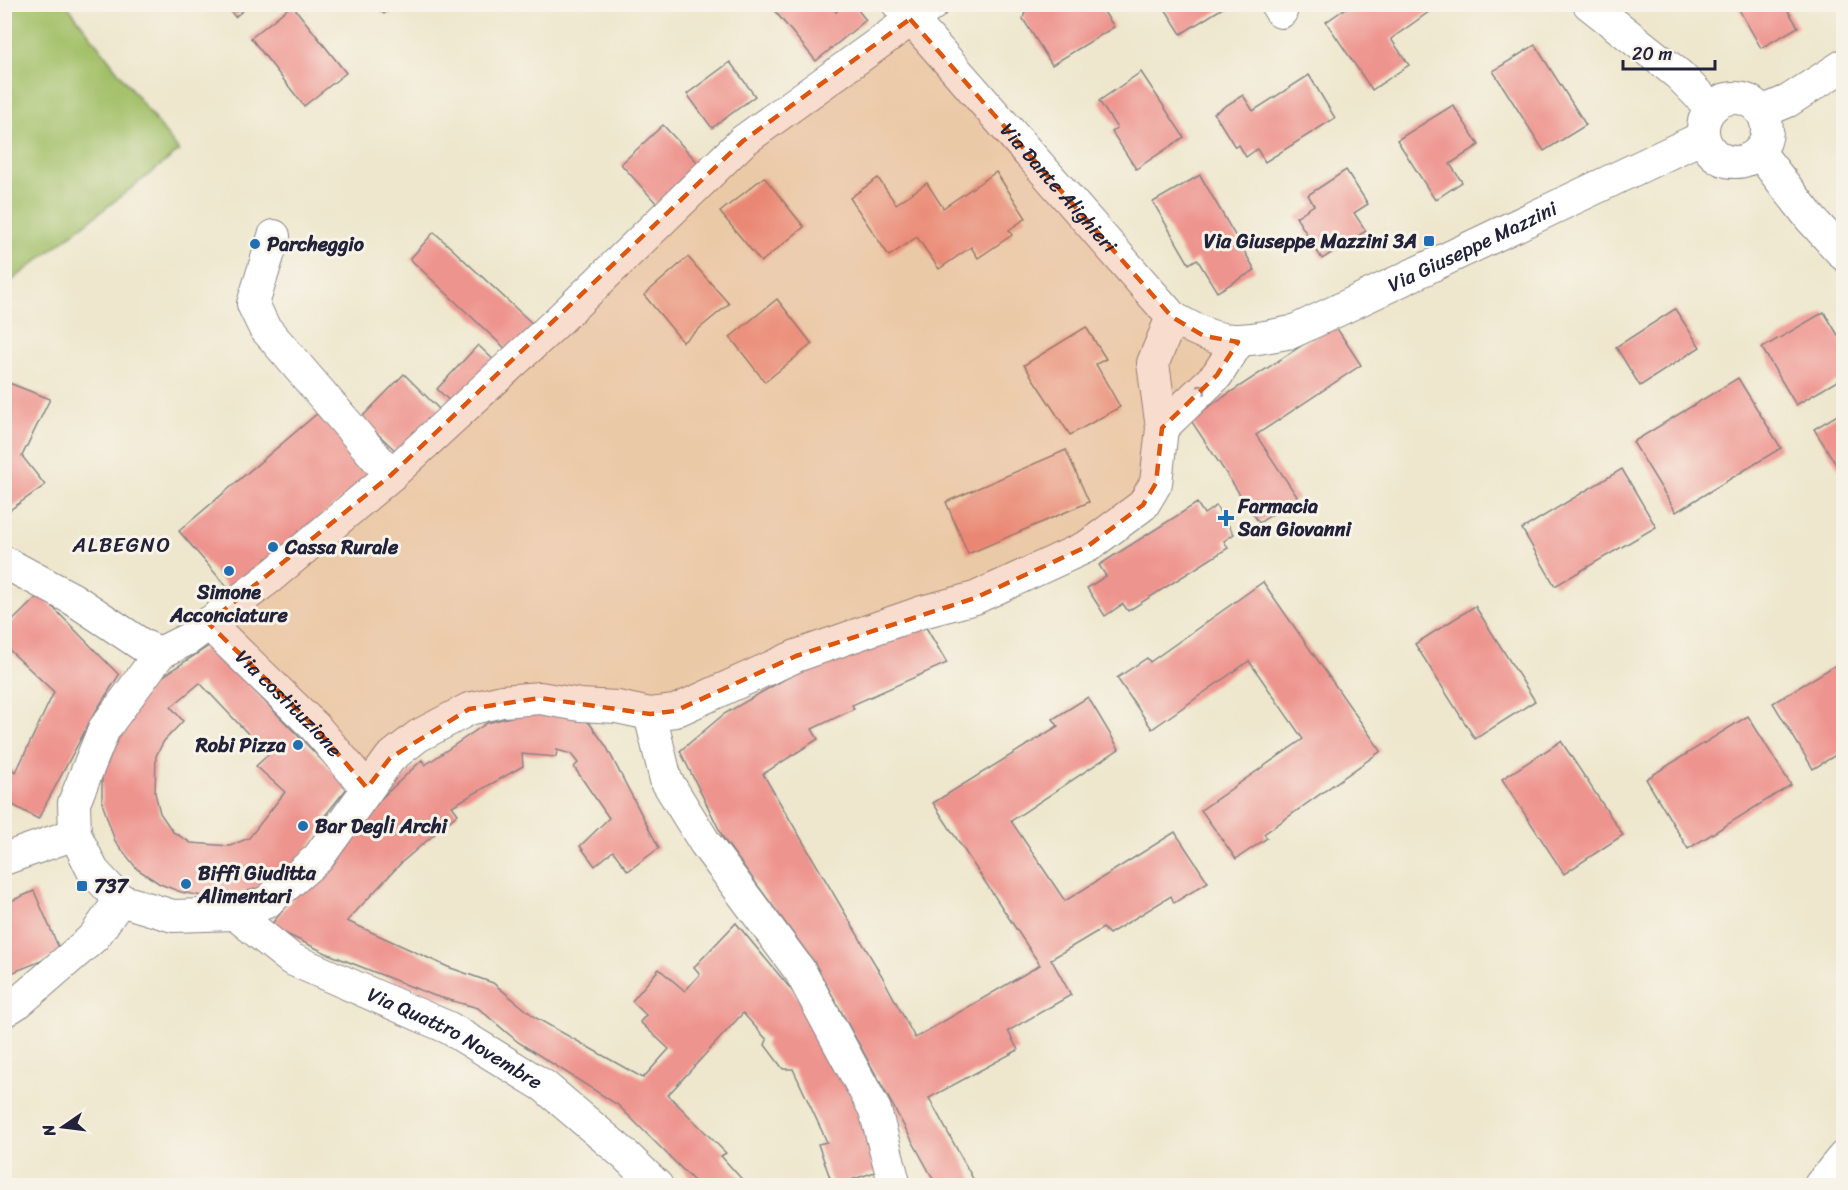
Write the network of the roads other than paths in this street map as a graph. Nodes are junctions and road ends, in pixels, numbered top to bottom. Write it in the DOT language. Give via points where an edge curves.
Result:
graph roads {
  1 [pos="1589,4"];
  2 [pos="914,9"];
  3 [pos="1844,65"];
  4 [pos="1762,112"];
  5 [pos="1707,122"];
  6 [pos="1759,152"];
  7 [pos="274,236"];
  8 [pos="1844,255"];
  9 [pos="1172,318"];
  10 [pos="1238,342"];
  11 [pos="1161,428"];
  12 [pos="391,475"];
  13 [pos="4,562"];
  14 [pos="208,623"];
  15 [pos="160,653"];
  16 [pos="650,714"];
  17 [pos="366,788"];
  18 [pos="75,834"];
  19 [pos="4,859"];
  20 [pos="120,900"];
  21 [pos="235,914"];
  22 [pos="4,1011"];
  23 [pos="1844,1157"];
  24 [pos="657,1185"];
  25 [pos="896,1185"];
  26 [pos="1820,1185"];
  1 -- 5 [label="street" via="1679,75"];
  2 -- 9 [label="street, Via Dante Alighieri"];
  2 -- 12 [label="street" via="743,141 558,321"];
  3 -- 4 [label="street" via="1788,101"];
  4 -- 5 [label="street, Via Giuseppe Mazzini" via="1741,98 1728,98"];
  4 -- 6 [label="street" via="1766,140"];
  5 -- 6 [label="street" via="1709,150 1719,159 1733,163"];
  5 -- 10 [label="street, Via Giuseppe Mazzini" via="1292,332"];
  6 -- 8 [label="street"];
  7 -- 12 [label="street" via="253,304 264,327"];
  9 -- 10 [label="street, Via Dante Alighieri" via="1204,336"];
  9 -- 11 [label="street" via="1153,363"];
  11 -- 10 [label="street, one-way" via="1217,375"];
  11 -- 16 [label="street" via="1156,483 1143,505 1088,546 975,598 922,612 796,656 675,711"];
  12 -- 14 [label="street" via="268,579"];
  13 -- 15 [label="street"];
  14 -- 15 [label="street"];
  14 -- 17 [label="street, Via costituzione" via="315,727"];
  15 -- 18 [label="street" via="104,729 74,803"];
  16 -- 17 [label="street" via="540,698 469,709 418,736 390,758"];
  16 -- 25 [label="street" via="666,780 705,843 800,971 875,1110"];
  17 -- 21 [label="street" via="318,858 267,902"];
  18 -- 19 [label="street"];
  18 -- 20 [label="street" via="93,871"];
  20 -- 21 [label="street" via="172,916"];
  20 -- 22 [label="street" via="94,937"];
  21 -- 24 [label="street, Via Quattro Novembre" via="291,959 449,1028 544,1086"];
  23 -- 26 [label="highway"];
}
